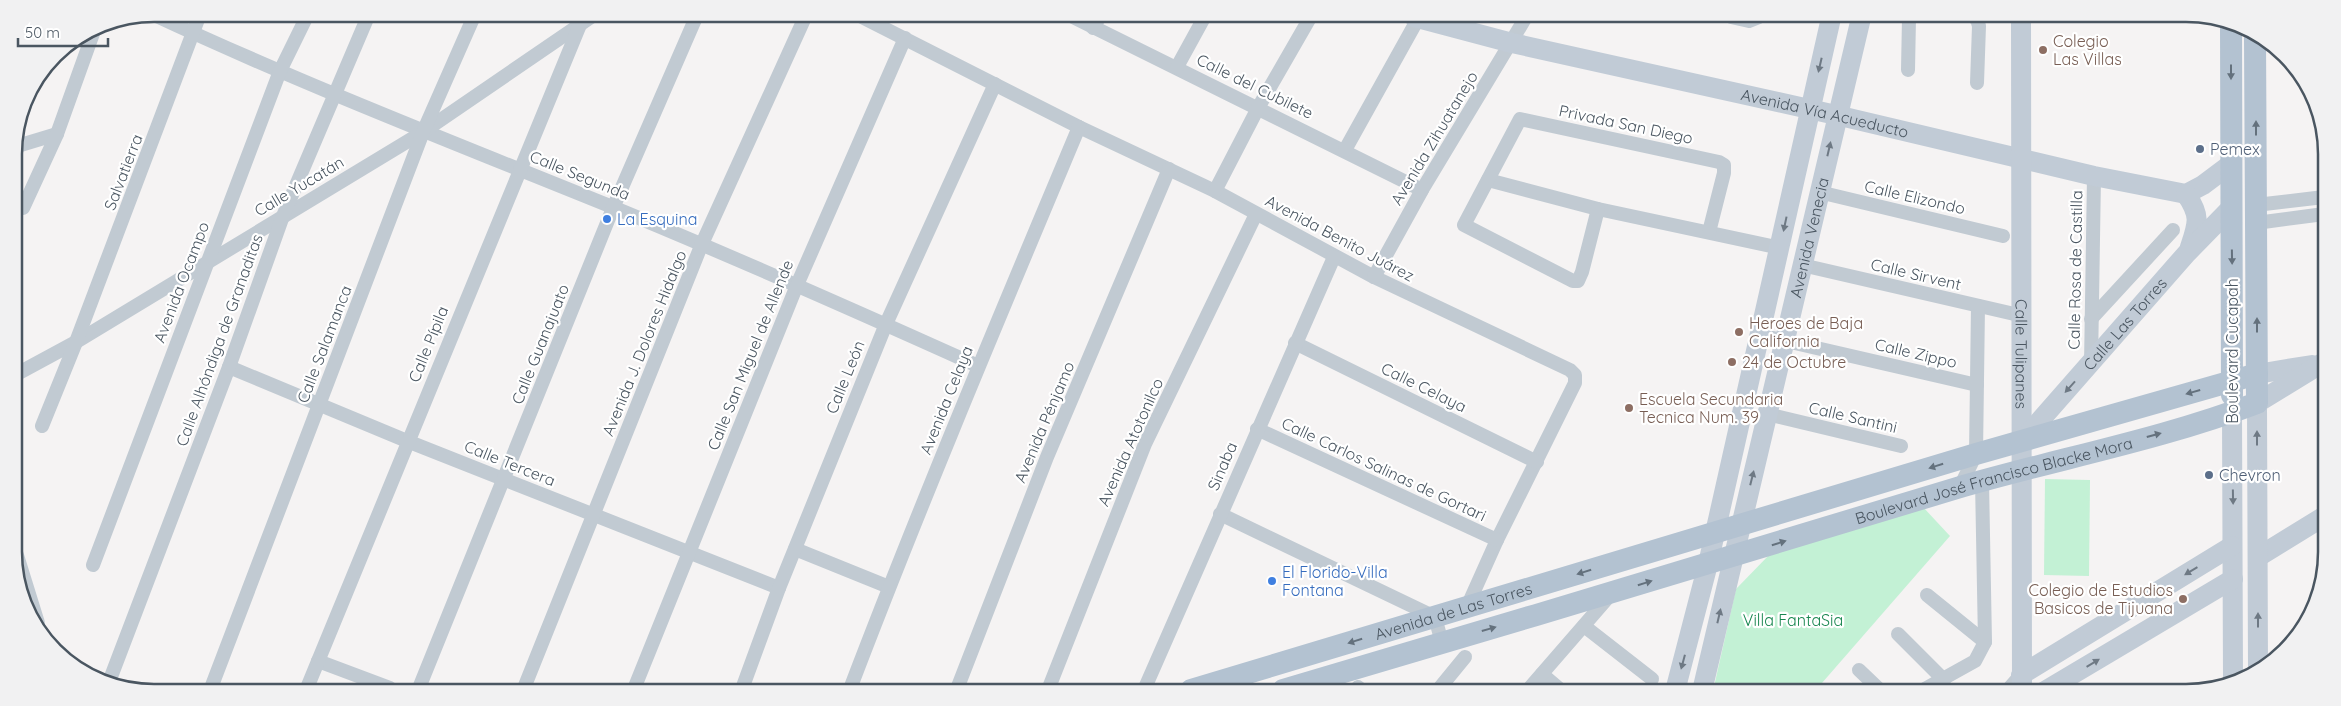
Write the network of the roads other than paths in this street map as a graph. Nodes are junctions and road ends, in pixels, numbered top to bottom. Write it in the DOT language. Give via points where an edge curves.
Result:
graph roads {
  1 [pos="169,22"];
  2 [pos="198,22"];
  3 [pos="304,22"];
  4 [pos="367,22"];
  5 [pos="471,22"];
  6 [pos="578,22"];
  7 [pos="581,22"];
  8 [pos="694,22"];
  9 [pos="803,22"];
  10 [pos="872,22"];
  11 [pos="1096,22"];
  12 [pos="1202,22"];
  13 [pos="1308,22"];
  14 [pos="1414,22"];
  15 [pos="1435,22"];
  16 [pos="1523,22"];
  17 [pos="1830,22"];
  18 [pos="1860,22"];
  19 [pos="1909,22"];
  20 [pos="1978,22"];
  21 [pos="2021,22"];
  22 [pos="2230,30"];
  23 [pos="194,34"];
  24 [pos="905,38"];
  25 [pos="91,39"];
  26 [pos="2255,42"];
  27 [pos="1512,43"];
  28 [pos="1177,67"];
  29 [pos="1908,70"];
  30 [pos="280,71"];
  31 [pos="1977,83"];
  32 [pos="995,84"];
  33 [pos="336,95"];
  34 [pos="1258,108"];
  35 [pos="1809,110"];
  36 [pos="1836,115"];
  37 [pos="1079,126"];
  38 [pos="423,132"];
  39 [pos="57,134"];
  40 [pos="23,144"];
  41 [pos="1345,150"];
  42 [pos="2021,160"];
  43 [pos="2230,164"];
  44 [pos="519,169"];
  45 [pos="1169,169"];
  46 [pos="2094,176"];
  47 [pos="1488,180"];
  48 [pos="1422,190"];
  49 [pos="1215,191"];
  50 [pos="1819,192"];
  51 [pos="2186,194"];
  52 [pos="2318,197"];
  53 [pos="2287,201"];
  54 [pos="23,208"];
  55 [pos="613,208"];
  56 [pos="2231,208"];
  57 [pos="1598,209"];
  58 [pos="1256,214"];
  59 [pos="2256,214"];
  60 [pos="2318,215"];
  61 [pos="283,216"];
  62 [pos="2290,218"];
  63 [pos="2173,230"];
  64 [pos="1710,232"];
  65 [pos="2003,236"];
  66 [pos="701,246"];
  67 [pos="1780,248"];
  68 [pos="2187,253"];
  69 [pos="1334,257"];
  70 [pos="206,264"];
  71 [pos="1802,265"];
  72 [pos="1374,277"];
  73 [pos="797,285"];
  74 [pos="1978,306"];
  75 [pos="2023,316"];
  76 [pos="2091,318"];
  77 [pos="886,324"];
  78 [pos="1760,336"];
  79 [pos="1785,341"];
  80 [pos="76,342"];
  81 [pos="1295,343"];
  82 [pos="2318,364"];
  83 [pos="2091,365"];
  84 [pos="2318,365"];
  85 [pos="978,366"];
  86 [pos="229,367"];
  87 [pos="22,371"];
  88 [pos="2257,374"];
  89 [pos="2233,381"];
  90 [pos="1977,385"];
  91 [pos="2256,403"];
  92 [pos="320,404"];
  93 [pos="2232,413"];
  94 [pos="1767,414"];
  95 [pos="42,426"];
  96 [pos="1257,429"];
  97 [pos="407,441"];
  98 [pos="2022,441"];
  99 [pos="1901,446"];
  100 [pos="1976,454"];
  101 [pos="1537,462"];
  102 [pos="2022,470"];
  103 [pos="505,480"];
  104 [pos="1982,481"];
  105 [pos="1960,487"];
  106 [pos="1220,514"];
  107 [pos="594,515"];
  108 [pos="2318,520"];
  109 [pos="1740,525"];
  110 [pos="1715,533"];
  111 [pos="1497,540"];
  112 [pos="2232,546"];
  113 [pos="795,549"];
  114 [pos="688,553"];
  115 [pos="2258,557"];
  116 [pos="1732,558"];
  117 [pos="93,564"];
  118 [pos="1708,564"];
  119 [pos="2233,579"];
  120 [pos="889,587"];
  121 [pos="779,588"];
  122 [pos="1613,593"];
  123 [pos="1927,595"];
  124 [pos="1467,607"];
  125 [pos="1435,617"];
  126 [pos="1584,626"];
  127 [pos="1898,634"];
  128 [pos="1985,642"];
  129 [pos="1442,643"];
  130 [pos="1466,657"];
  131 [pos="318,661"];
  132 [pos="2258,662"];
  133 [pos="1859,670"];
  134 [pos="1542,674"];
  135 [pos="2233,674"];
  136 [pos="111,676"];
  137 [pos="1652,679"];
  138 [pos="1944,680"];
  139 [pos="1214,683"];
  140 [pos="1305,683"];
  141 [pos="1444,683"];
  142 [pos="1534,683"];
  143 [pos="1553,683"];
  144 [pos="1677,683"];
  145 [pos="1704,683"];
  146 [pos="1873,683"];
  147 [pos="1937,683"];
  148 [pos="2022,683"];
  149 [pos="2058,683"];
  150 [pos="213,684"];
  151 [pos="309,684"];
  152 [pos="379,684"];
  153 [pos="421,684"];
  154 [pos="526,684"];
  155 [pos="636,684"];
  156 [pos="744,684"];
  157 [pos="852,684"];
  158 [pos="959,684"];
  159 [pos="1051,684"];
  160 [pos="1147,684"];
  1 -- 23 [label="street, Calle Segunda"];
  2 -- 23 [label="street, Salvatierra"];
  3 -- 30 [label="street, Avenida Ocampo"];
  4 -- 33 [label="street, Calle Alhóndiga de Granaditas"];
  5 -- 38 [label="street, Calle Salamanca"];
  6 -- 38 [label="street, Calle Yucatán"];
  7 -- 44 [label="street, Calle Pípila"];
  8 -- 55 [label="street, Calle Guanajuato"];
  9 -- 66 [label="street, Avenida J. Dolores Hidalgo"];
  10 -- 24 [label="street, Avenida Benito Juárez"];
  11 -- 28 [label="street, Calle del Cubilete"];
  12 -- 28 [label="street"];
  13 -- 34 [label="street"];
  14 -- 41 [label="street"];
  15 -- 27 [label="street, Avenida Vía Acueducto"];
  16 -- 27 [label="street, Avenida Zihuatanejo"];
  17 -- 35 [label="street, Avenida Venecia, one-way"];
  18 -- 36 [label="street, Avenida Venecia"];
  19 -- 29 [label="street"];
  20 -- 31 [label="street"];
  21 -- 42 [label="street, Calle Tulipanes"];
  22 -- 43 [label="main road, Boulevard Cucapah, one-way"];
  23 -- 30 [label="street, Calle Segunda"];
  23 -- 80 [label="street, Salvatierra"];
  24 -- 32 [label="street, Avenida Benito Juárez"];
  24 -- 73 [label="street, Calle San Miguel de Allende"];
  25 -- 39 [label="street"];
  59 -- 26 [label="main road, Boulevard Cucapah, one-way"];
  27 -- 35 [label="street, Avenida Vía Acueducto"];
  27 -- 48 [label="street, Avenida Zihuatanejo"];
  28 -- 34 [label="street, Calle del Cubilete"];
  30 -- 33 [label="street, Calle Segunda"];
  30 -- 70 [label="street, Avenida Ocampo"];
  32 -- 37 [label="street, Avenida Benito Juárez"];
  32 -- 77 [label="street, Calle León"];
  33 -- 38 [label="street, Calle Segunda"];
  33 -- 61 [label="street, Calle Alhóndiga de Granaditas"];
  34 -- 41 [label="street, Calle del Cubilete"];
  34 -- 49 [label="street"];
  35 -- 36 [label="street, Avenida Vía Acueducto"];
  35 -- 67 [label="street, Avenida Venecia, one-way"];
  36 -- 42 [label="street, Avenida Vía Acueducto"];
  50 -- 36 [label="street, Avenida Venecia, one-way"];
  37 -- 45 [label="street, Avenida Benito Juárez"];
  37 -- 85 [label="street, Avenida Celaya"];
  38 -- 44 [label="street, Calle Segunda"];
  38 -- 61 [label="street, Calle Yucatán"];
  38 -- 92 [label="street, Calle Salamanca"];
  39 -- 40 [label="street"];
  39 -- 54 [label="street"];
  41 -- 48 [label="street, Calle del Cubilete"];
  42 -- 46 [label="street, Avenida Vía Acueducto"];
  42 -- 75 [label="street, Calle Tulipanes"];
  43 -- 51 [label="street"];
  43 -- 56 [label="main road, Boulevard Cucapah"];
  44 -- 55 [label="street, Calle Segunda"];
  44 -- 97 [label="street, Calle Pípila"];
  45 -- 49 [label="street, Avenida Benito Juárez"];
  45 -- 158 [label="street, Avenida Pénjamo" via="1047,457"];
  46 -- 51 [label="street, Avenida Vía Acueducto"];
  46 -- 76 [label="street, Calle Rosa de Castilla"];
  47 -- 57 [label="street"];
  47 -- 57 [label="street, Privada San Diego" via="1464,225 1572,281 1578,281 1582,272"];
  47 -- 64 [label="street, Privada San Diego" via="1520,119 1719,162 1724,165 1724,174"];
  48 -- 72 [label="street, Avenida Zihuatanejo"];
  49 -- 58 [label="street, Avenida Benito Juárez"];
  50 -- 65 [label="street, Calle Elizondo"];
  50 -- 71 [label="street, Avenida Venecia"];
  51 -- 68 [label="street" via="2198,222"];
  52 -- 53 [label="street"];
  53 -- 59 [label="street"];
  53 -- 62 [label="street"];
  55 -- 66 [label="street, Calle Segunda"];
  55 -- 103 [label="street, Calle Guanajuato"];
  56 -- 68 [label="street, Calle Las Torres"];
  56 -- 89 [label="main road, Boulevard Cucapah, one-way"];
  57 -- 64 [label="street"];
  58 -- 69 [label="street, Avenida Benito Juárez"];
  58 -- 159 [label="street, Avenida Atotonilco" via="1145,444"];
  59 -- 62 [label="street"];
  88 -- 59 [label="main road, Boulevard Cucapah, one-way"];
  60 -- 62 [label="street"];
  61 -- 70 [label="street, Calle Yucatán"];
  61 -- 86 [label="street, Calle Alhóndiga de Granaditas"];
  63 -- 76 [label="street, Calle Las Torres"];
  64 -- 67 [label="street"];
  66 -- 73 [label="street, Calle Segunda"];
  66 -- 107 [label="street, Avenida J. Dolores Hidalgo"];
  67 -- 78 [label="street, Avenida Venecia"];
  68 -- 83 [label="street, Calle Las Torres"];
  69 -- 72 [label="street, Avenida Benito Juárez"];
  69 -- 81 [label="street, Sinaba"];
  70 -- 80 [label="street, Calle Yucatán"];
  70 -- 117 [label="street, Avenida Ocampo"];
  71 -- 74 [label="street, Calle Sirvent"];
  71 -- 79 [label="street, Avenida Venecia"];
  72 -- 101 [label="street, Avenida Benito Juárez" via="1575,375 1575,383"];
  73 -- 77 [label="street, Calle Segunda"];
  73 -- 114 [label="street, Calle San Miguel de Allende"];
  74 -- 75 [label="street, Calle Sirvent"];
  74 -- 90 [label="street"];
  75 -- 98 [label="street, Calle Tulipanes"];
  76 -- 83 [label="street, Calle Rosa de Castilla"];
  77 -- 85 [label="street, Calle Segunda"];
  77 -- 113 [label="street, Calle León"];
  78 -- 79 [label="street, Calle Zippo"];
  78 -- 110 [label="street, Avenida Venecia"];
  79 -- 90 [label="street, Calle Zippo"];
  79 -- 94 [label="street, Avenida Venecia"];
  80 -- 87 [label="street, Calle Yucatán"];
  80 -- 95 [label="street, Salvatierra"];
  81 -- 96 [label="street, Sinaba"];
  81 -- 101 [label="street, Calle Celaya"];
  82 -- 88 [label="street"];
  83 -- 98 [label="street, Calle Las Torres, one-way"];
  84 -- 91 [label="street"];
  85 -- 120 [label="street, Avenida Celaya"];
  86 -- 92 [label="street, Calle Tercera"];
  86 -- 136 [label="street, Calle Alhóndiga de Granaditas"];
  88 -- 89 [label="main road, Boulevard José Francisco Blacke Mora"];
  88 -- 91 [label="main road, Boulevard Cucapah"];
  89 -- 93 [label="main road, Boulevard Cucapah"];
  89 -- 98 [label="main road, Boulevard José Francisco Blacke Mora, one-way"];
  90 -- 100 [label="street"];
  91 -- 93 [label="main road, Boulevard José Francisco Blacke Mora"];
  115 -- 91 [label="street, Boulevard Cucapah, one-way"];
  92 -- 97 [label="street, Calle Tercera"];
  92 -- 150 [label="street, Calle Salamanca"];
  102 -- 93 [label="main road, Boulevard José Francisco Blacke Mora, one-way"];
  93 -- 112 [label="street, Boulevard Cucapah, one-way"];
  94 -- 99 [label="street, Calle Santini"];
  109 -- 94 [label="street, Avenida Venecia, one-way"];
  96 -- 106 [label="street, Sinaba"];
  96 -- 111 [label="street, Calle Carlos Salinas de Gortari"];
  97 -- 103 [label="street, Calle Tercera"];
  97 -- 131 [label="street, Calle Pípila"];
  98 -- 100 [label="main road, Boulevard José Francisco Blacke Mora"];
  98 -- 102 [label="street, Calle Tulipanes"];
  100 -- 105 [label="street"];
  100 -- 109 [label="main road, Boulevard José Francisco Blacke Mora, one-way"];
  101 -- 111 [label="street, Avenida Benito Juárez"];
  102 -- 104 [label="main road, Boulevard José Francisco Blacke Mora"];
  102 -- 148 [label="street, Calle Tulipanes"];
  103 -- 107 [label="street, Calle Tercera"];
  103 -- 153 [label="street, Calle Guanajuato"];
  104 -- 105 [label="main road, Boulevard José Francisco Blacke Mora"];
  104 -- 128 [label="street"];
  116 -- 105 [label="main road, Boulevard José Francisco Blacke Mora, one-way"];
  106 -- 125 [label="street"];
  106 -- 160 [label="street, Sinaba"];
  107 -- 114 [label="street, Calle Tercera"];
  107 -- 154 [label="street, Avenida J. Dolores Hidalgo"];
  108 -- 115 [label="street"];
  109 -- 110 [label="main road, Boulevard José Francisco Blacke Mora"];
  109 -- 116 [label="street, Avenida Venecia"];
  110 -- 118 [label="street, Avenida Venecia"];
  110 -- 124 [label="main road, Avenida de Las Torres, one-way"];
  111 -- 124 [label="street, Avenida Benito Juárez"];
  112 -- 119 [label="street, Boulevard Cucapah"];
  112 -- 148 [label="street, one-way"];
  113 -- 120 [label="street"];
  113 -- 121 [label="street, Calle León"];
  114 -- 121 [label="street, Calle Tercera"];
  114 -- 155 [label="street, Calle San Miguel de Allende"];
  132 -- 115 [label="street, Boulevard Cucapah, one-way"];
  116 -- 118 [label="main road, Boulevard José Francisco Blacke Mora"];
  145 -- 116 [label="street, Avenida Venecia, one-way"];
  122 -- 118 [label="main road, Avenida de Las Torres, one-way"];
  118 -- 144 [label="street, Avenida Venecia, one-way"];
  119 -- 135 [label="street, Boulevard Cucapah"];
  149 -- 119 [label="street, one-way"];
  120 -- 157 [label="street, Avenida Celaya"];
  121 -- 156 [label="street, Calle León"];
  122 -- 126 [label="street"];
  129 -- 122 [label="main road, Avenida de Las Torres, one-way"];
  123 -- 128 [label="street"];
  124 -- 125 [label="main road, Avenida de Las Torres"];
  125 -- 129 [label="street"];
  125 -- 139 [label="main road, Avenida de Las Torres, one-way"];
  126 -- 134 [label="street"];
  126 -- 137 [label="street"];
  127 -- 138 [label="street"];
  128 -- 138 [label="street" via="1975,661"];
  129 -- 140 [label="main road, Avenida de Las Torres"];
  130 -- 141 [label="street"];
  131 -- 151 [label="street, Calle Pípila"];
  131 -- 152 [label="street"];
  133 -- 146 [label="street"];
  134 -- 142 [label="street"];
  134 -- 143 [label="street"];
  138 -- 147 [label="street"];
}
